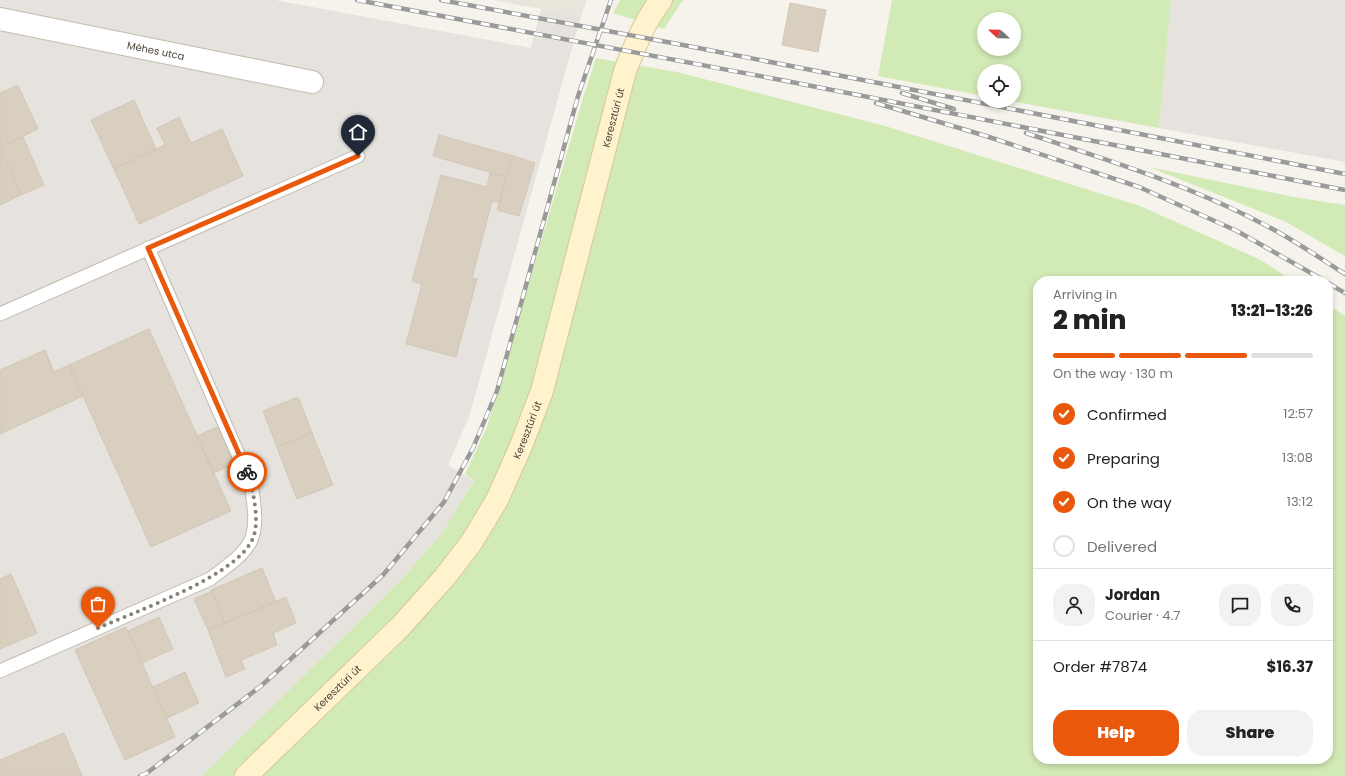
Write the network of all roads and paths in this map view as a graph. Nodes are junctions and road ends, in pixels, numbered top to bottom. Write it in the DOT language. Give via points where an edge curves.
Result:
graph roads {
  1 [pos="661,0"];
  2 [pos="0,19"];
  3 [pos="312,82"];
  4 [pos="358,156"];
  5 [pos="148,248"];
  6 [pos="0,314"];
  7 [pos="0,671"];
  8 [pos="246,776"];
  1 -- 8 [label="main road, Keresztúri út" via="651,13 625,72 542,391 497,500 471,542 444,578 400,627"];
  2 -- 3 [label="street, Méhes utca"];
  4 -- 5 [label="lane"];
  5 -- 6 [label="lane"];
  5 -- 7 [label="lane" via="251,484 256,512 253,538 240,557 210,579"];
}
